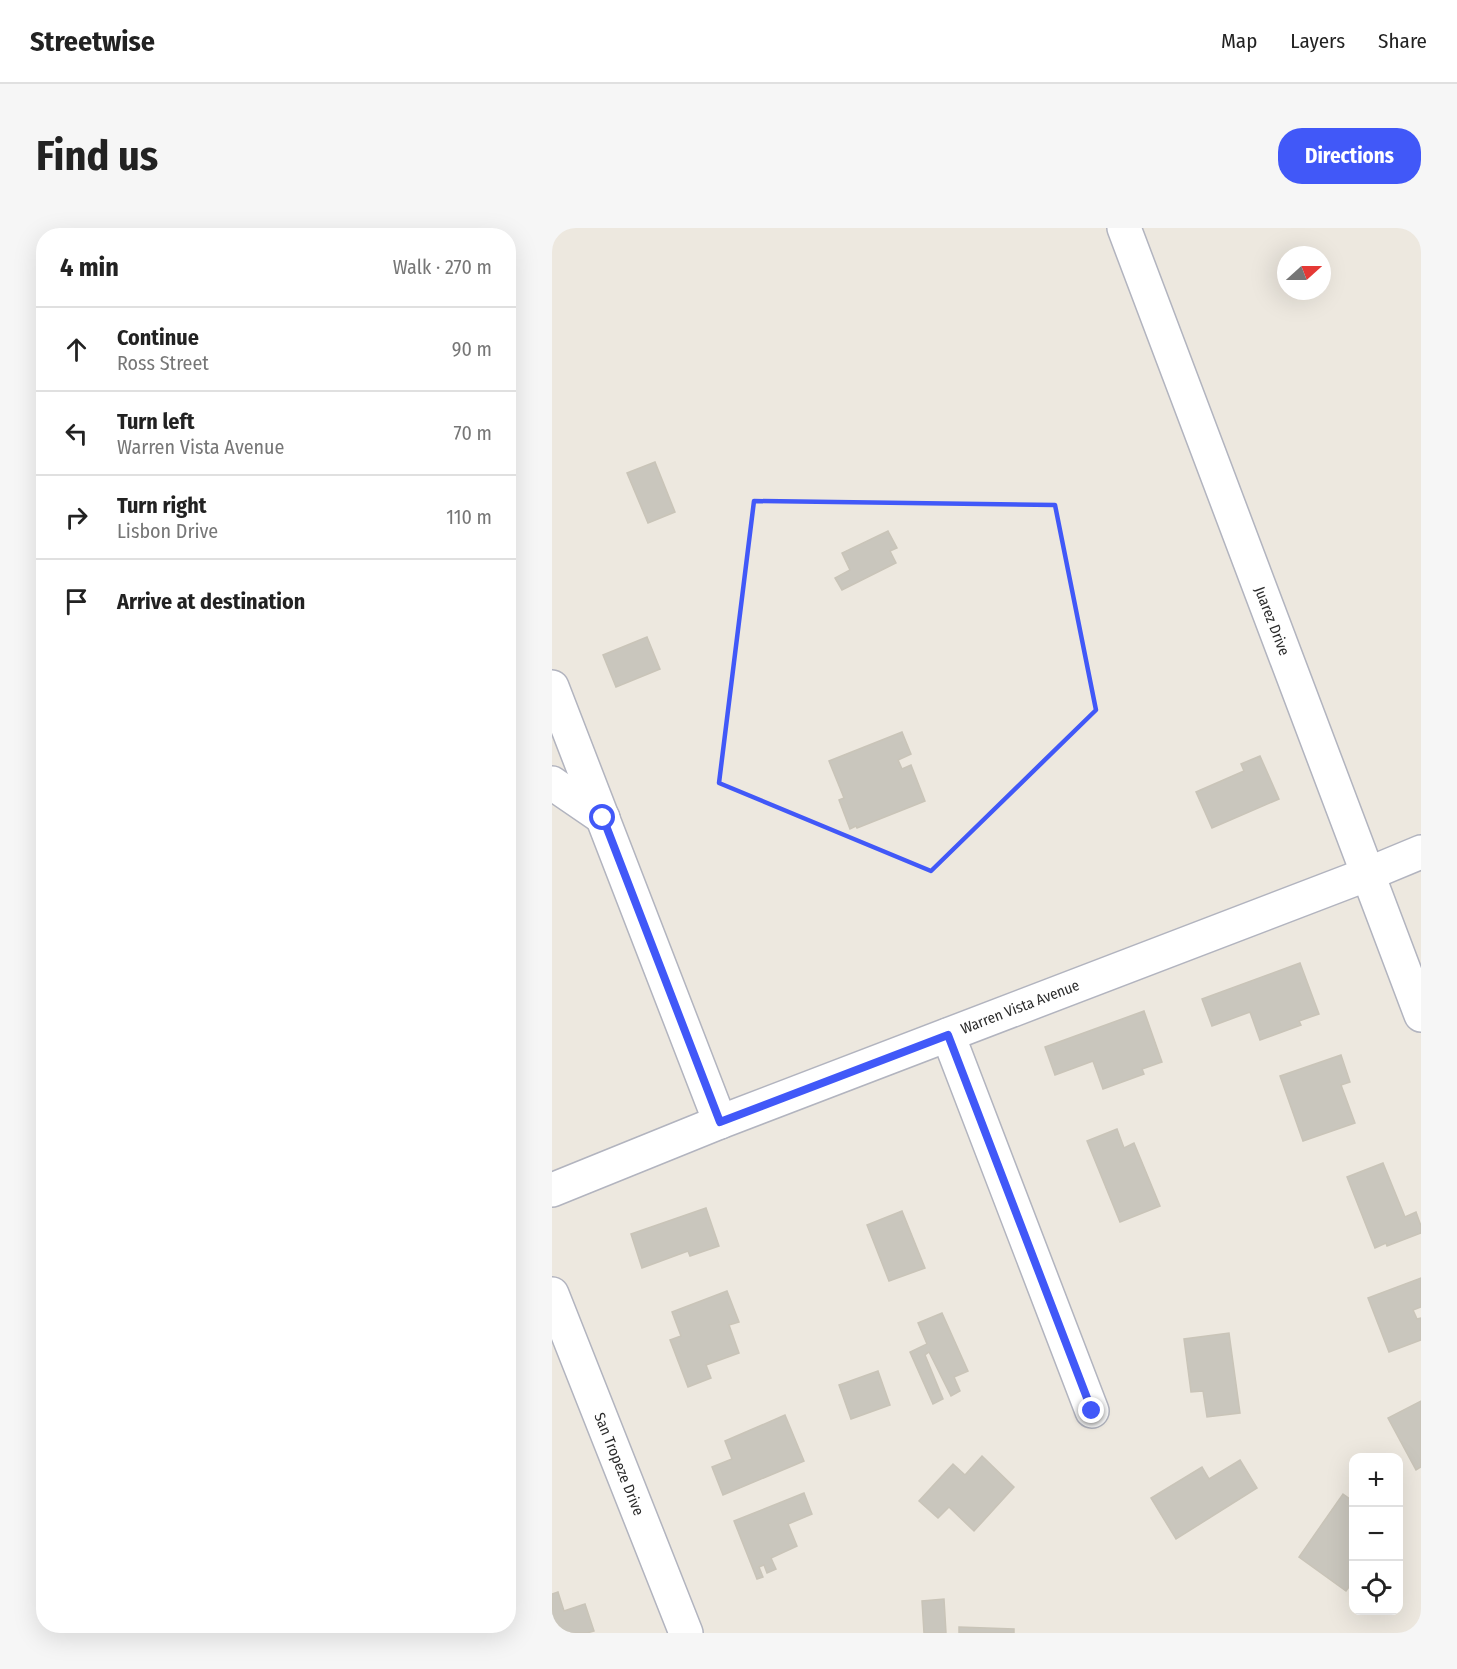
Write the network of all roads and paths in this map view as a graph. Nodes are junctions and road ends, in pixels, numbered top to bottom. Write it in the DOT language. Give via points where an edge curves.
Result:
graph roads {
  1 [pos="1124,228"];
  2 [pos="552,687"];
  3 [pos="552,783"];
  4 [pos="603,818"];
  5 [pos="1421,852"];
  6 [pos="1368,874"];
  7 [pos="1421,1015"];
  8 [pos="948,1035"];
  9 [pos="720,1122"];
  10 [pos="552,1190"];
  11 [pos="552,1294"];
  12 [pos="1092,1411"];
  13 [pos="686,1633"];
  1 -- 6 [label="street, Juarez Drive"];
  2 -- 4 [label="street"];
  3 -- 4 [label="street"];
  4 -- 9 [label="street"];
  5 -- 6 [label="street, Warren Vista Avenue"];
  6 -- 7 [label="street, Juarez Drive"];
  6 -- 8 [label="street, Warren Vista Avenue"];
  8 -- 9 [label="street, Warren Vista Avenue"];
  8 -- 12 [label="street"];
  9 -- 10 [label="street, Warren Vista Avenue"];
  11 -- 13 [label="street, San Tropeze Drive"];
}
